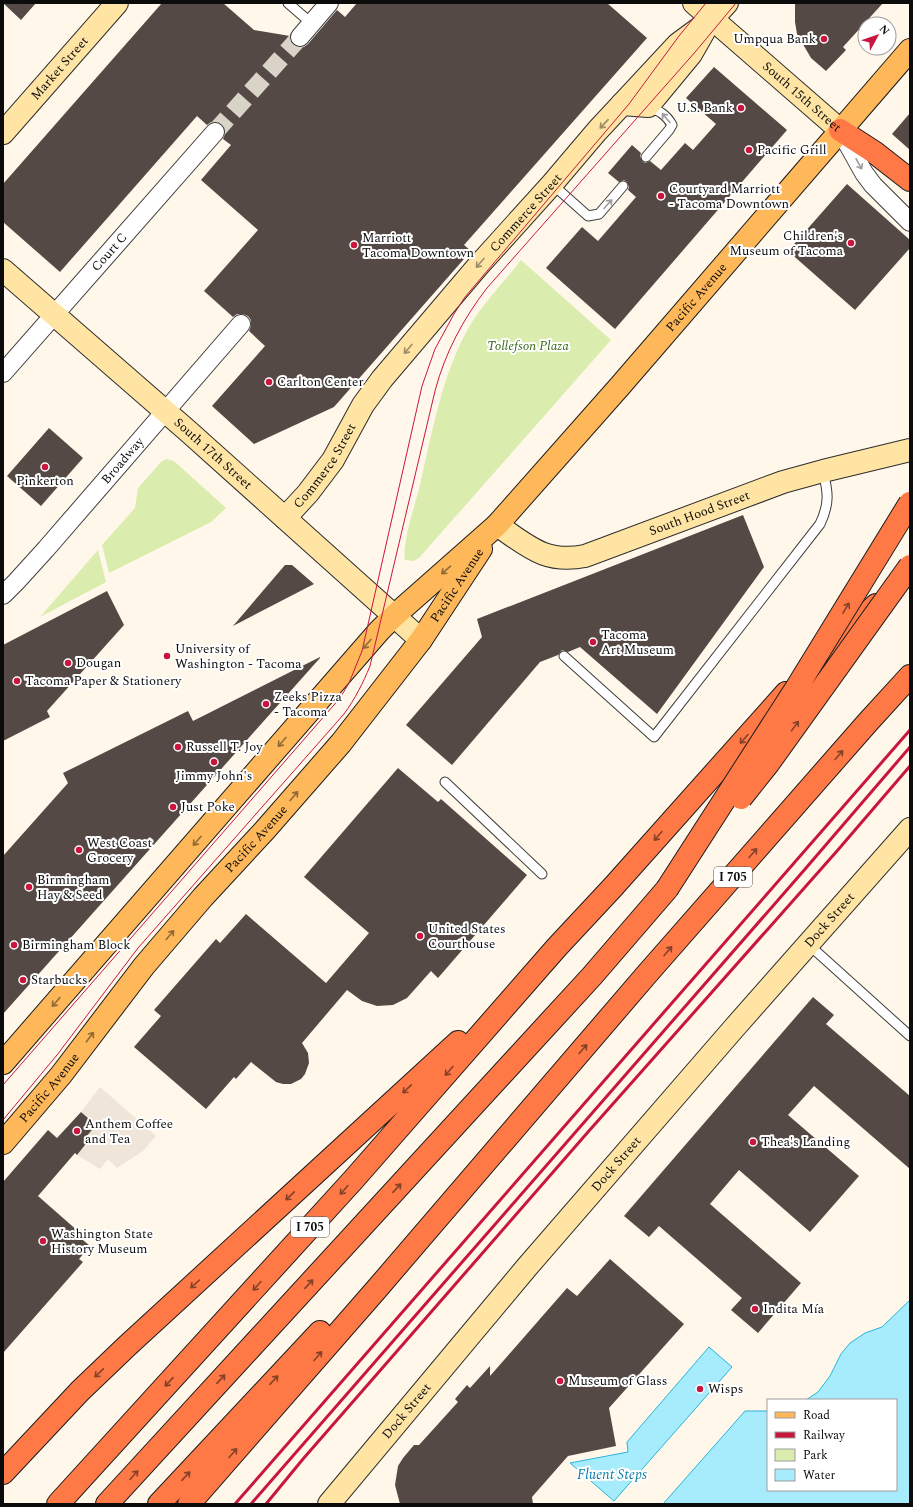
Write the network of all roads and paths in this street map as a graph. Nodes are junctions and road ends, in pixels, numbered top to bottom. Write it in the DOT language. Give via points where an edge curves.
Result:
graph roads {
  1 [pos="117,3"];
  2 [pos="288,3"];
  3 [pos="329,3"];
  4 [pos="694,3"];
  5 [pos="727,3"];
  6 [pos="712,19"];
  7 [pos="305,30"];
  8 [pos="910,50"];
  9 [pos="622,104"];
  10 [pos="648,106"];
  11 [pos="840,130"];
  12 [pos="215,132"];
  13 [pos="3,133"];
  14 [pos="646,158"];
  15 [pos="910,180"];
  16 [pos="552,184"];
  17 [pos="623,186"];
  18 [pos="910,222"];
  19 [pos="3,270"];
  20 [pos="54,315"];
  21 [pos="241,324"];
  22 [pos="3,373"];
  23 [pos="165,411"];
  24 [pos="910,450"];
  25 [pos="823,471"];
  26 [pos="910,503"];
  27 [pos="285,518"];
  28 [pos="497,525"];
  29 [pos="910,566"];
  30 [pos="910,572"];
  31 [pos="3,595"];
  32 [pos="394,616"];
  33 [pos="421,640"];
  34 [pos="564,656"];
  35 [pos="910,676"];
  36 [pos="445,782"];
  37 [pos="910,829"];
  38 [pos="542,874"];
  39 [pos="667,889"];
  40 [pos="808,944"];
  41 [pos="558,948"];
  42 [pos="910,1036"];
  43 [pos="3,1064"];
  44 [pos="557,1079"];
  45 [pos="3,1143"];
  46 [pos="3,1473"];
  47 [pos="58,1504"];
  48 [pos="107,1504"];
  49 [pos="159,1504"];
  50 [pos="189,1504"];
  51 [pos="329,1504"];
  1 -- 13 [label="street, Market Street"];
  2 -- 7 [label="lane"];
  3 -- 7 [label="street"];
  4 -- 6 [label="street, South 15th Street"];
  5 -- 6 [label="street, Commerce Street"];
  6 -- 9 [label="street, Commerce Street" via="678,44"];
  6 -- 10 [label="street, Commerce Street" via="691,54"];
  6 -- 11 [label="street, South 15th Street"];
  8 -- 11 [label="main road, Pacific Avenue"];
  9 -- 10 [label="street"];
  9 -- 16 [label="street, Commerce Street, one-way"];
  14 -- 10 [label="lane, one-way" via="672,125 668,117"];
  11 -- 15 [label="highway"];
  11 -- 18 [label="street, South 15th Street, one-way" via="873,185"];
  11 -- 28 [label="main road, Pacific Avenue"];
  12 -- 20 [label="street, Court C"];
  16 -- 17 [label="lane, one-way" via="588,216 599,214"];
  16 -- 27 [label="street, Commerce Street, one-way" via="489,253 382,379 332,460 308,493"];
  19 -- 20 [label="street, South 17th Street"];
  20 -- 22 [label="street, Court C"];
  20 -- 23 [label="street, South 17th Street"];
  21 -- 23 [label="street, Broadway"];
  23 -- 27 [label="street, South 17th Street"];
  23 -- 31 [label="street, Broadway" via="42,554"];
  24 -- 25 [label="street, South Hood Street"];
  25 -- 28 [label="street, South Hood Street" via="783,482 591,554 573,558 543,554"];
  25 -- 34 [label="lane" via="828,501 820,524 654,736"];
  39 -- 26 [label="highway, one-way, bridge" via="784,707"];
  27 -- 32 [label="street, South 17th Street"];
  28 -- 32 [label="main road, Pacific Avenue, one-way"];
  28 -- 33 [label="main road, Pacific Avenue"];
  39 -- 29 [label="highway, one-way, bridge" via="768,764"];
  30 -- 41 [label="highway, I 705, one-way" via="790,689"];
  32 -- 33 [label="street, South 17th Street"];
  32 -- 43 [label="main road, Pacific Avenue, one-way"];
  45 -- 33 [label="main road, Pacific Avenue, one-way" via="61,1075 144,966 202,897 265,830 341,742"];
  44 -- 35 [label="highway, I 705, one-way"];
  36 -- 38 [label="lane"];
  37 -- 40 [label="street, Dock Street"];
  48 -- 39 [label="highway, one-way" via="592,976"];
  40 -- 42 [label="lane"];
  40 -- 51 [label="street, Dock Street" via="528,1267"];
  41 -- 46 [label="highway, one-way" via="127,1346 74,1397"];
  41 -- 47 [label="highway, I 705, one-way" via="354,1179"];
  49 -- 44 [label="highway, I 705, one-way"];
  50 -- 44 [label="highway, one-way"];
}
